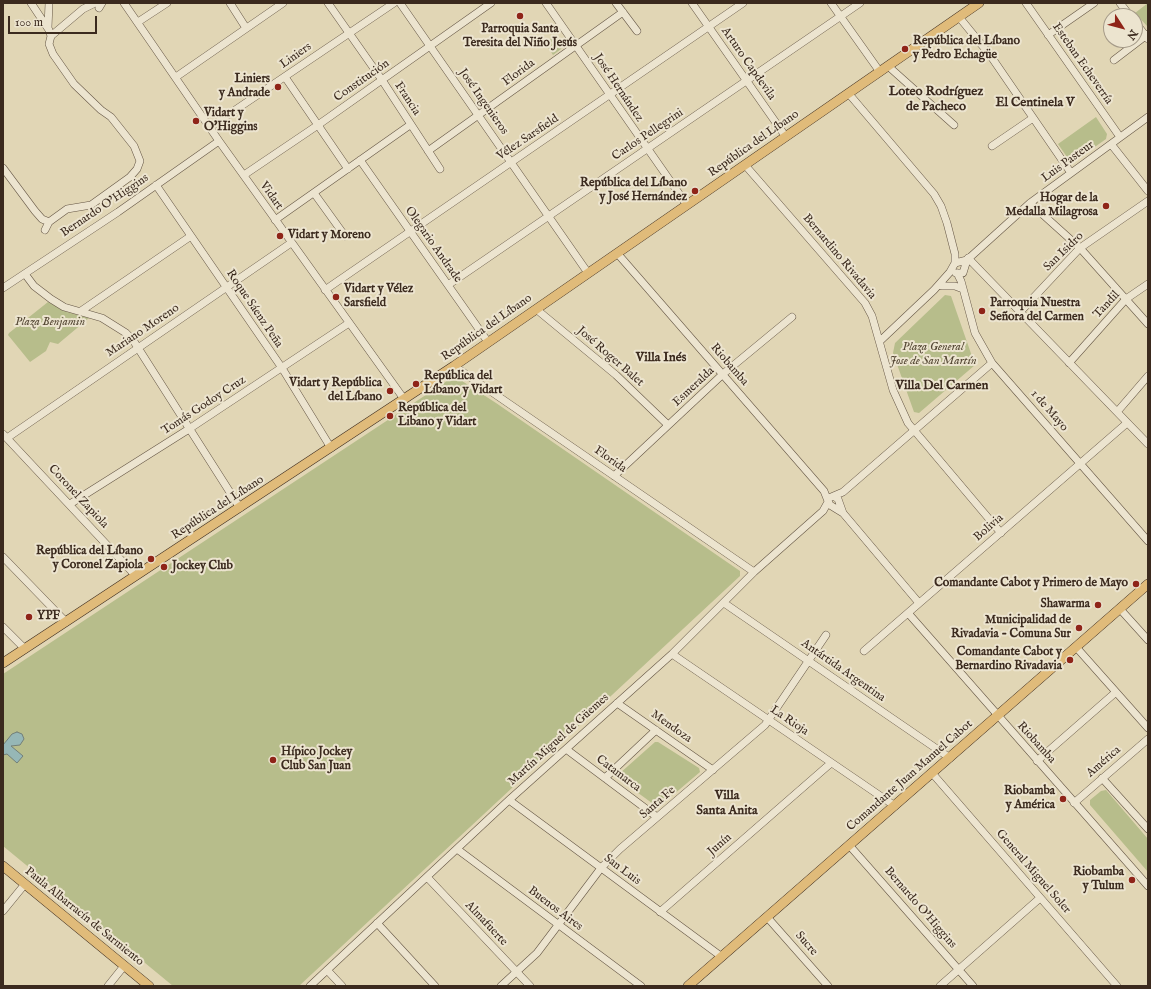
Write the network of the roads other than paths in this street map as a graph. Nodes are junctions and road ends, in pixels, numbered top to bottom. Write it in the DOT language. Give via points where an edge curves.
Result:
graph roads {
  1 [pos="31,3"];
  2 [pos="49,3"];
  3 [pos="124,3"];
  4 [pos="167,3"];
  5 [pos="230,3"];
  6 [pos="283,3"];
  7 [pos="328,3"];
  8 [pos="394,3"];
  9 [pos="400,3"];
  10 [pos="491,3"];
  11 [pos="546,3"];
  12 [pos="616,3"];
  13 [pos="692,3"];
  14 [pos="743,3"];
  15 [pos="831,3"];
  16 [pos="860,3"];
  17 [pos="979,3"];
  18 [pos="1026,3"];
  19 [pos="1094,3"];
  20 [pos="99,5"];
  21 [pos="623,12"];
  22 [pos="841,16"];
  23 [pos="959,17"];
  24 [pos="138,22"];
  25 [pos="709,27"];
  26 [pos="48,28"];
  27 [pos="246,28"];
  28 [pos="636,31"];
  29 [pos="349,32"];
  30 [pos="1048,35"];
  31 [pos="51,36"];
  32 [pos="1147,36"];
  33 [pos="430,46"];
  34 [pos="576,46"];
  35 [pos="1114,60"];
  36 [pos="888,66"];
  37 [pos="880,72"];
  38 [pos="176,77"];
  39 [pos="286,77"];
  40 [pos="382,80"];
  41 [pos="747,82"];
  42 [pos="849,94"];
  43 [pos="610,96"];
  44 [pos="479,115"];
  45 [pos="1148,117"];
  46 [pos="1033,118"];
  47 [pos="410,125"];
  48 [pos="954,125"];
  49 [pos="318,126"];
  50 [pos="210,127"];
  51 [pos="786,137"];
  52 [pos="1120,137"];
  53 [pos="219,141"];
  54 [pos="1111,144"];
  55 [pos="992,146"];
  56 [pos="646,148"];
  57 [pos="428,151"];
  58 [pos="360,160"];
  59 [pos="511,162"];
  60 [pos="745,165"];
  61 [pos="3,168"];
  62 [pos="348,169"];
  63 [pos="440,169"];
  64 [pos="1071,173"];
  65 [pos="244,175"];
  66 [pos="156,185"];
  67 [pos="1148,191"];
  68 [pos="314,193"];
  69 [pos="1148,201"];
  70 [pos="1030,203"];
  71 [pos="687,205"];
  72 [pos="548,217"];
  73 [pos="275,220"];
  74 [pos="49,222"];
  75 [pos="45,230"];
  76 [pos="410,232"];
  77 [pos="191,236"];
  78 [pos="345,236"];
  79 [pos="291,244"];
  80 [pos="1080,248"];
  81 [pos="617,253"];
  82 [pos="960,265"];
  83 [pos="588,273"];
  84 [pos="25,274"];
  85 [pos="1148,284"];
  86 [pos="448,285"];
  87 [pos="942,286"];
  88 [pos="227,287"];
  89 [pos="3,288"];
  90 [pos="963,289"];
  91 [pos="325,290"];
  92 [pos="934,290"];
  93 [pos="1126,299"];
  94 [pos="536,309"];
  95 [pos="81,311"];
  96 [pos="1020,312"];
  97 [pos="792,317"];
  98 [pos="349,323"];
  99 [pos="1148,324"];
  100 [pos="880,341"];
  101 [pos="488,342"];
  102 [pos="138,348"];
  103 [pos="992,363"];
  104 [pos="1069,363"];
  105 [pos="454,366"];
  106 [pos="282,368"];
  107 [pos="723,374"];
  108 [pos="1148,376"];
  109 [pos="404,399"];
  110 [pos="1117,412"];
  111 [pos="1127,423"];
  112 [pos="668,425"];
  113 [pos="189,429"];
  114 [pos="913,431"];
  115 [pos="5,436"];
  116 [pos="1148,444"];
  117 [pos="331,448"];
  118 [pos="1080,464"];
  119 [pos="614,476"];
  120 [pos="833,501"];
  121 [pos="70,504"];
  122 [pos="240,508"];
  123 [pos="1000,532"];
  124 [pos="1148,541"];
  125 [pos="3,558"];
  126 [pos="754,572"];
  127 [pos="136,576"];
  128 [pos="1148,584"];
  129 [pos="724,603"];
  130 [pos="919,603"];
  131 [pos="1120,609"];
  132 [pos="908,613"];
  133 [pos="66,622"];
  134 [pos="3,627"];
  135 [pos="826,635"];
  136 [pos="1148,640"];
  137 [pos="1076,647"];
  138 [pos="25,649"];
  139 [pos="864,650"];
  140 [pos="672,654"];
  141 [pos="809,660"];
  142 [pos="3,663"];
  143 [pos="1116,692"];
  144 [pos="617,703"];
  145 [pos="997,716"];
  146 [pos="768,720"];
  147 [pos="1148,728"];
  148 [pos="656,730"];
  149 [pos="1148,739"];
  150 [pos="566,749"];
  151 [pos="950,758"];
  152 [pos="1037,760"];
  153 [pos="831,763"];
  154 [pos="713,770"];
  155 [pos="932,774"];
  156 [pos="604,778"];
  157 [pos="1102,778"];
  158 [pos="509,800"];
  159 [pos="1074,803"];
  160 [pos="895,806"];
  161 [pos="1148,816"];
  162 [pos="657,817"];
  163 [pos="1141,822"];
  164 [pos="1148,829"];
  165 [pos="849,845"];
  166 [pos="457,849"];
  167 [pos="3,866"];
  168 [pos="601,868"];
  169 [pos="427,877"];
  170 [pos="25,884"];
  171 [pos="1148,886"];
  172 [pos="1040,898"];
  173 [pos="3,911"];
  174 [pos="660,912"];
  175 [pos="767,917"];
  176 [pos="377,923"];
  177 [pos="558,925"];
  178 [pos="722,957"];
  179 [pos="124,966"];
  180 [pos="327,970"];
  181 [pos="959,970"];
  182 [pos="516,972"];
  183 [pos="108,986"];
  184 [pos="149,986"];
  185 [pos="310,986"];
  186 [pos="342,986"];
  187 [pos="434,986"];
  188 [pos="501,986"];
  189 [pos="530,986"];
  190 [pos="641,986"];
  191 [pos="688,986"];
  192 [pos="828,986"];
  193 [pos="940,986"];
  194 [pos="973,986"];
  195 [pos="1117,986"];
  1 -- 26 [label="street"];
  2 -- 26 [label="street"];
  3 -- 24 [label="street, Vidart"];
  4 -- 24 [label="street"];
  5 -- 27 [label="street"];
  6 -- 27 [label="street"];
  7 -- 29 [label="street, Francia"];
  8 -- 29 [label="street, Liniers"];
  9 -- 33 [label="street, José Ingenieros"];
  10 -- 33 [label="street, Constitución"];
  11 -- 34 [label="street, José Hernández"];
  12 -- 21 [label="street"];
  13 -- 25 [label="street, Arturo Capdevila"];
  14 -- 25 [label="street, Vélez Sarsfield"];
  15 -- 22 [label="street"];
  16 -- 22 [label="street, Carlos Pellegrini"];
  17 -- 23 [label="main road, República del Líbano"];
  18 -- 30 [label="street, Esteban Echeverría"];
  19 -- 30 [label="street"];
  20 -- 31 [label="street" via="84,9"];
  21 -- 28 [label="street"];
  21 -- 34 [label="street, Florida"];
  22 -- 37 [label="street"];
  22 -- 41 [label="street, Carlos Pellegrini"];
  23 -- 36 [label="main road, República del Líbano"];
  23 -- 46 [label="street" via="990,55"];
  24 -- 38 [label="street, Vidart"];
  25 -- 41 [label="street, Arturo Capdevila"];
  25 -- 43 [label="street, Vélez Sarsfield"];
  26 -- 31 [label="street"];
  27 -- 38 [label="street"];
  29 -- 39 [label="street, Liniers"];
  29 -- 40 [label="street, Francia"];
  30 -- 52 [label="street, Esteban Echeverría"];
  31 -- 74 [label="street" via="49,44 61,66 74,84 119,126 134,146 140,160 130,177 91,205 67,208"];
  32 -- 35 [label="street"];
  33 -- 40 [label="street, Constitución"];
  33 -- 44 [label="street, José Ingenieros"];
  34 -- 43 [label="street, José Hernández"];
  34 -- 44 [label="street, Florida"];
  36 -- 37 [label="main road, República del Líbano"];
  36 -- 48 [label="street"];
  37 -- 42 [label="main road, República del Líbano"];
  38 -- 50 [label="street, Vidart"];
  39 -- 49 [label="street"];
  39 -- 50 [label="street, Liniers"];
  40 -- 47 [label="street, Francia"];
  40 -- 49 [label="street, Constitución"];
  41 -- 51 [label="street, Arturo Capdevila"];
  41 -- 56 [label="street, Carlos Pellegrini"];
  42 -- 51 [label="main road, República del Líbano"];
  42 -- 82 [label="street, 1 de Mayo" via="934,194 941,206"];
  43 -- 56 [label="street, José Hernández"];
  43 -- 59 [label="street, Vélez Sarsfield"];
  44 -- 57 [label="street, Florida"];
  44 -- 59 [label="street, José Ingenieros"];
  45 -- 52 [label="street, Luis Pasteur"];
  46 -- 55 [label="street"];
  46 -- 64 [label="street"];
  47 -- 57 [label="street, Francia"];
  47 -- 58 [label="street"];
  49 -- 62 [label="street"];
  49 -- 65 [label="street, Constitución"];
  50 -- 53 [label="street, Vidart"];
  51 -- 60 [label="main road, República del Líbano"];
  52 -- 54 [label="street, Luis Pasteur"];
  53 -- 65 [label="street, Vidart"];
  53 -- 66 [label="street, Bernardo O'Higgins"];
  54 -- 64 [label="street, Luis Pasteur"];
  54 -- 67 [label="street"];
  56 -- 71 [label="street, José Hernández"];
  56 -- 72 [label="street, Carlos Pellegrini"];
  57 -- 63 [label="street, Francia"];
  58 -- 62 [label="street"];
  58 -- 76 [label="street, Olegario Andrade"];
  59 -- 72 [label="street, José Ingenieros"];
  59 -- 76 [label="street, Vélez Sarsfield"];
  60 -- 71 [label="main road, República del Líbano"];
  60 -- 100 [label="street, Bernardino Rivadavia" via="861,298 870,310"];
  61 -- 74 [label="street" via="35,211"];
  62 -- 68 [label="street"];
  64 -- 70 [label="street, Luis Pasteur"];
  65 -- 73 [label="street, Vidart"];
  66 -- 77 [label="street, Roque Sáenz Peña"];
  66 -- 84 [label="street, Bernardo O'Higgins"];
  68 -- 73 [label="street"];
  68 -- 78 [label="street"];
  69 -- 80 [label="street, San Isidro"];
  70 -- 80 [label="street"];
  70 -- 82 [label="street, Luis Pasteur"];
  71 -- 81 [label="main road, República del Líbano"];
  72 -- 83 [label="street, José Ingenieros"];
  72 -- 86 [label="street, Carlos Pellegrini"];
  73 -- 79 [label="street, Vidart"];
  74 -- 75 [label="street"];
  76 -- 86 [label="street, Olegario Andrade"];
  76 -- 91 [label="street, Vélez Sarsfield"];
  77 -- 88 [label="street, Roque Sáenz Peña"];
  77 -- 95 [label="street"];
  79 -- 88 [label="street, Mariano Moreno"];
  79 -- 91 [label="street, Vidart"];
  80 -- 93 [label="street"];
  80 -- 96 [label="street, San Isidro"];
  81 -- 83 [label="main road, República del Líbano"];
  81 -- 107 [label="street, Riobamba"];
  82 -- 87 [label="street, Luis Pasteur"];
  82 -- 90 [label="street, 1 de Mayo"];
  82 -- 92 [label="street, Luis Pasteur"];
  82 -- 96 [label="street"];
  83 -- 94 [label="main road, República del Líbano"];
  84 -- 89 [label="street, Bernardo O'Higgins"];
  84 -- 95 [label="street" via="34,286 51,299 64,307"];
  85 -- 93 [label="street, Tandil"];
  86 -- 101 [label="street, Olegario Andrade"];
  87 -- 90 [label="street"];
  87 -- 92 [label="street, Luis Pasteur"];
  88 -- 102 [label="street, Mariano Moreno"];
  88 -- 106 [label="street, Roque Sáenz Peña"];
  90 -- 103 [label="street, 1 de Mayo" via="975,333"];
  91 -- 98 [label="street, Vidart"];
  92 -- 100 [label="street, Luis Pasteur"];
  93 -- 99 [label="street"];
  93 -- 104 [label="street, Tandil"];
  94 -- 101 [label="main road, República del Líbano"];
  94 -- 112 [label="street, José Roger Balet" via="616,375"];
  95 -- 102 [label="street" via="102,318 126,333"];
  96 -- 104 [label="street"];
  97 -- 107 [label="street, Esmeralda"];
  98 -- 106 [label="street, Tomás Godoy Cruz"];
  98 -- 109 [label="street, Vidart"];
  100 -- 114 [label="street, Bernardino Rivadavia" via="893,390"];
  101 -- 105 [label="main road, República del Líbano"];
  102 -- 113 [label="street"];
  102 -- 115 [label="street, Mariano Moreno"];
  103 -- 114 [label="street, Martín Miguel de Güemes"];
  103 -- 118 [label="street, 1 de Mayo"];
  104 -- 110 [label="street"];
  105 -- 109 [label="main road, República del Líbano"];
  105 -- 119 [label="street, Florida"];
  106 -- 113 [label="street, Tomás Godoy Cruz"];
  106 -- 117 [label="street, Roque Sáenz Peña"];
  107 -- 112 [label="street, Esmeralda"];
  107 -- 120 [label="street, Riobamba"];
  108 -- 110 [label="street"];
  109 -- 117 [label="main road, República del Líbano"];
  110 -- 111 [label="street"];
  111 -- 116 [label="street"];
  111 -- 118 [label="street, Bolivia"];
  112 -- 119 [label="street, Esmeralda"];
  113 -- 121 [label="street, Tomás Godoy Cruz"];
  113 -- 122 [label="street"];
  114 -- 120 [label="street, Martín Miguel de Güemes"];
  114 -- 123 [label="street, Bernardino Rivadavia"];
  115 -- 121 [label="street, Coronel Zapiola"];
  117 -- 122 [label="main road, República del Líbano"];
  118 -- 123 [label="street, Bolivia"];
  118 -- 124 [label="street, 1 de Mayo"];
  119 -- 126 [label="street, Florida"];
  120 -- 126 [label="street, Martín Miguel de Güemes"];
  120 -- 130 [label="street, Riobamba"];
  121 -- 127 [label="street, Coronel Zapiola"];
  122 -- 127 [label="main road, República del Líbano"];
  123 -- 130 [label="street, Bolivia"];
  125 -- 133 [label="street"];
  126 -- 129 [label="street, Martín Miguel de Güemes"];
  127 -- 133 [label="main road, República del Líbano"];
  128 -- 131 [label="main road, Comandante Juan Manuel Cabot"];
  129 -- 140 [label="street, Martín Miguel de Güemes"];
  129 -- 141 [label="street, Antártida Argentina"];
  130 -- 132 [label="street, Bolivia"];
  131 -- 136 [label="street"];
  131 -- 137 [label="main road, Comandante Juan Manuel Cabot"];
  132 -- 139 [label="street, Bolivia"];
  132 -- 145 [label="street, Riobamba"];
  133 -- 138 [label="main road, República del Líbano"];
  134 -- 138 [label="street"];
  135 -- 141 [label="street, Santa Fe"];
  137 -- 143 [label="street"];
  137 -- 145 [label="main road, Comandante Juan Manuel Cabot"];
  138 -- 142 [label="main road, República del Líbano"];
  140 -- 144 [label="street, Martín Miguel de Güemes"];
  140 -- 146 [label="street, La Rioja"];
  141 -- 146 [label="street, Santa Fe"];
  141 -- 151 [label="street, Antártida Argentina"];
  143 -- 147 [label="street"];
  143 -- 152 [label="street"];
  144 -- 148 [label="street, Mendoza"];
  144 -- 150 [label="street, Martín Miguel de Güemes"];
  145 -- 151 [label="main road, Comandante Juan Manuel Cabot"];
  145 -- 152 [label="street, Riobamba"];
  146 -- 153 [label="street, La Rioja"];
  146 -- 154 [label="street, Santa Fe"];
  148 -- 154 [label="street, Mendoza"];
  148 -- 156 [label="street"];
  149 -- 157 [label="street, América"];
  150 -- 156 [label="street, Catamarca"];
  150 -- 158 [label="street, Martín Miguel de Güemes"];
  151 -- 155 [label="main road, Comandante Juan Manuel Cabot"];
  152 -- 159 [label="street, Riobamba"];
  153 -- 160 [label="street, La Rioja"];
  153 -- 174 [label="street, Junín"];
  154 -- 162 [label="street, Santa Fe"];
  155 -- 160 [label="main road, Comandante Juan Manuel Cabot"];
  155 -- 172 [label="street, General Miguel Soler"];
  156 -- 162 [label="street, Catamarca"];
  157 -- 159 [label="street, América"];
  157 -- 163 [label="street"];
  158 -- 166 [label="street, Martín Miguel de Güemes"];
  158 -- 168 [label="street, San Luis"];
  159 -- 171 [label="street, Riobamba"];
  160 -- 165 [label="main road, Comandante Juan Manuel Cabot"];
  161 -- 163 [label="street"];
  162 -- 168 [label="street, Santa Fe"];
  163 -- 164 [label="street"];
  165 -- 175 [label="main road, Comandante Juan Manuel Cabot"];
  165 -- 181 [label="street, Bernardo O'Higgins"];
  166 -- 169 [label="street, Martín Miguel de Güemes"];
  166 -- 177 [label="street, Buenos Aires"];
  167 -- 170 [label="main road, Paula Albarracín de Sarmiento"];
  168 -- 174 [label="street, San Luis"];
  168 -- 177 [label="street, Santa Fe"];
  169 -- 176 [label="street, Martín Miguel de Güemes"];
  169 -- 182 [label="street, Almafuerte"];
  170 -- 173 [label="street"];
  170 -- 179 [label="main road, Paula Albarracín de Sarmiento"];
  172 -- 181 [label="street"];
  172 -- 195 [label="street, General Miguel Soler"];
  174 -- 178 [label="street, San Luis"];
  175 -- 178 [label="main road, Comandante Juan Manuel Cabot"];
  175 -- 192 [label="street, Sucre"];
  176 -- 180 [label="street, Martín Miguel de Güemes"];
  176 -- 187 [label="street"];
  177 -- 182 [label="street, Santa Fe" via="537,953"];
  177 -- 190 [label="street, Buenos Aires"];
  178 -- 191 [label="main road, Comandante Juan Manuel Cabot"];
  179 -- 183 [label="street"];
  179 -- 184 [label="main road, Paula Albarracín de Sarmiento"];
  180 -- 185 [label="street, Martín Miguel de Güemes"];
  180 -- 186 [label="street"];
  181 -- 193 [label="street"];
  181 -- 194 [label="street, Bernardo O'Higgins"];
  182 -- 188 [label="street, Santa Fe"];
  182 -- 189 [label="street, Almafuerte"];
}
